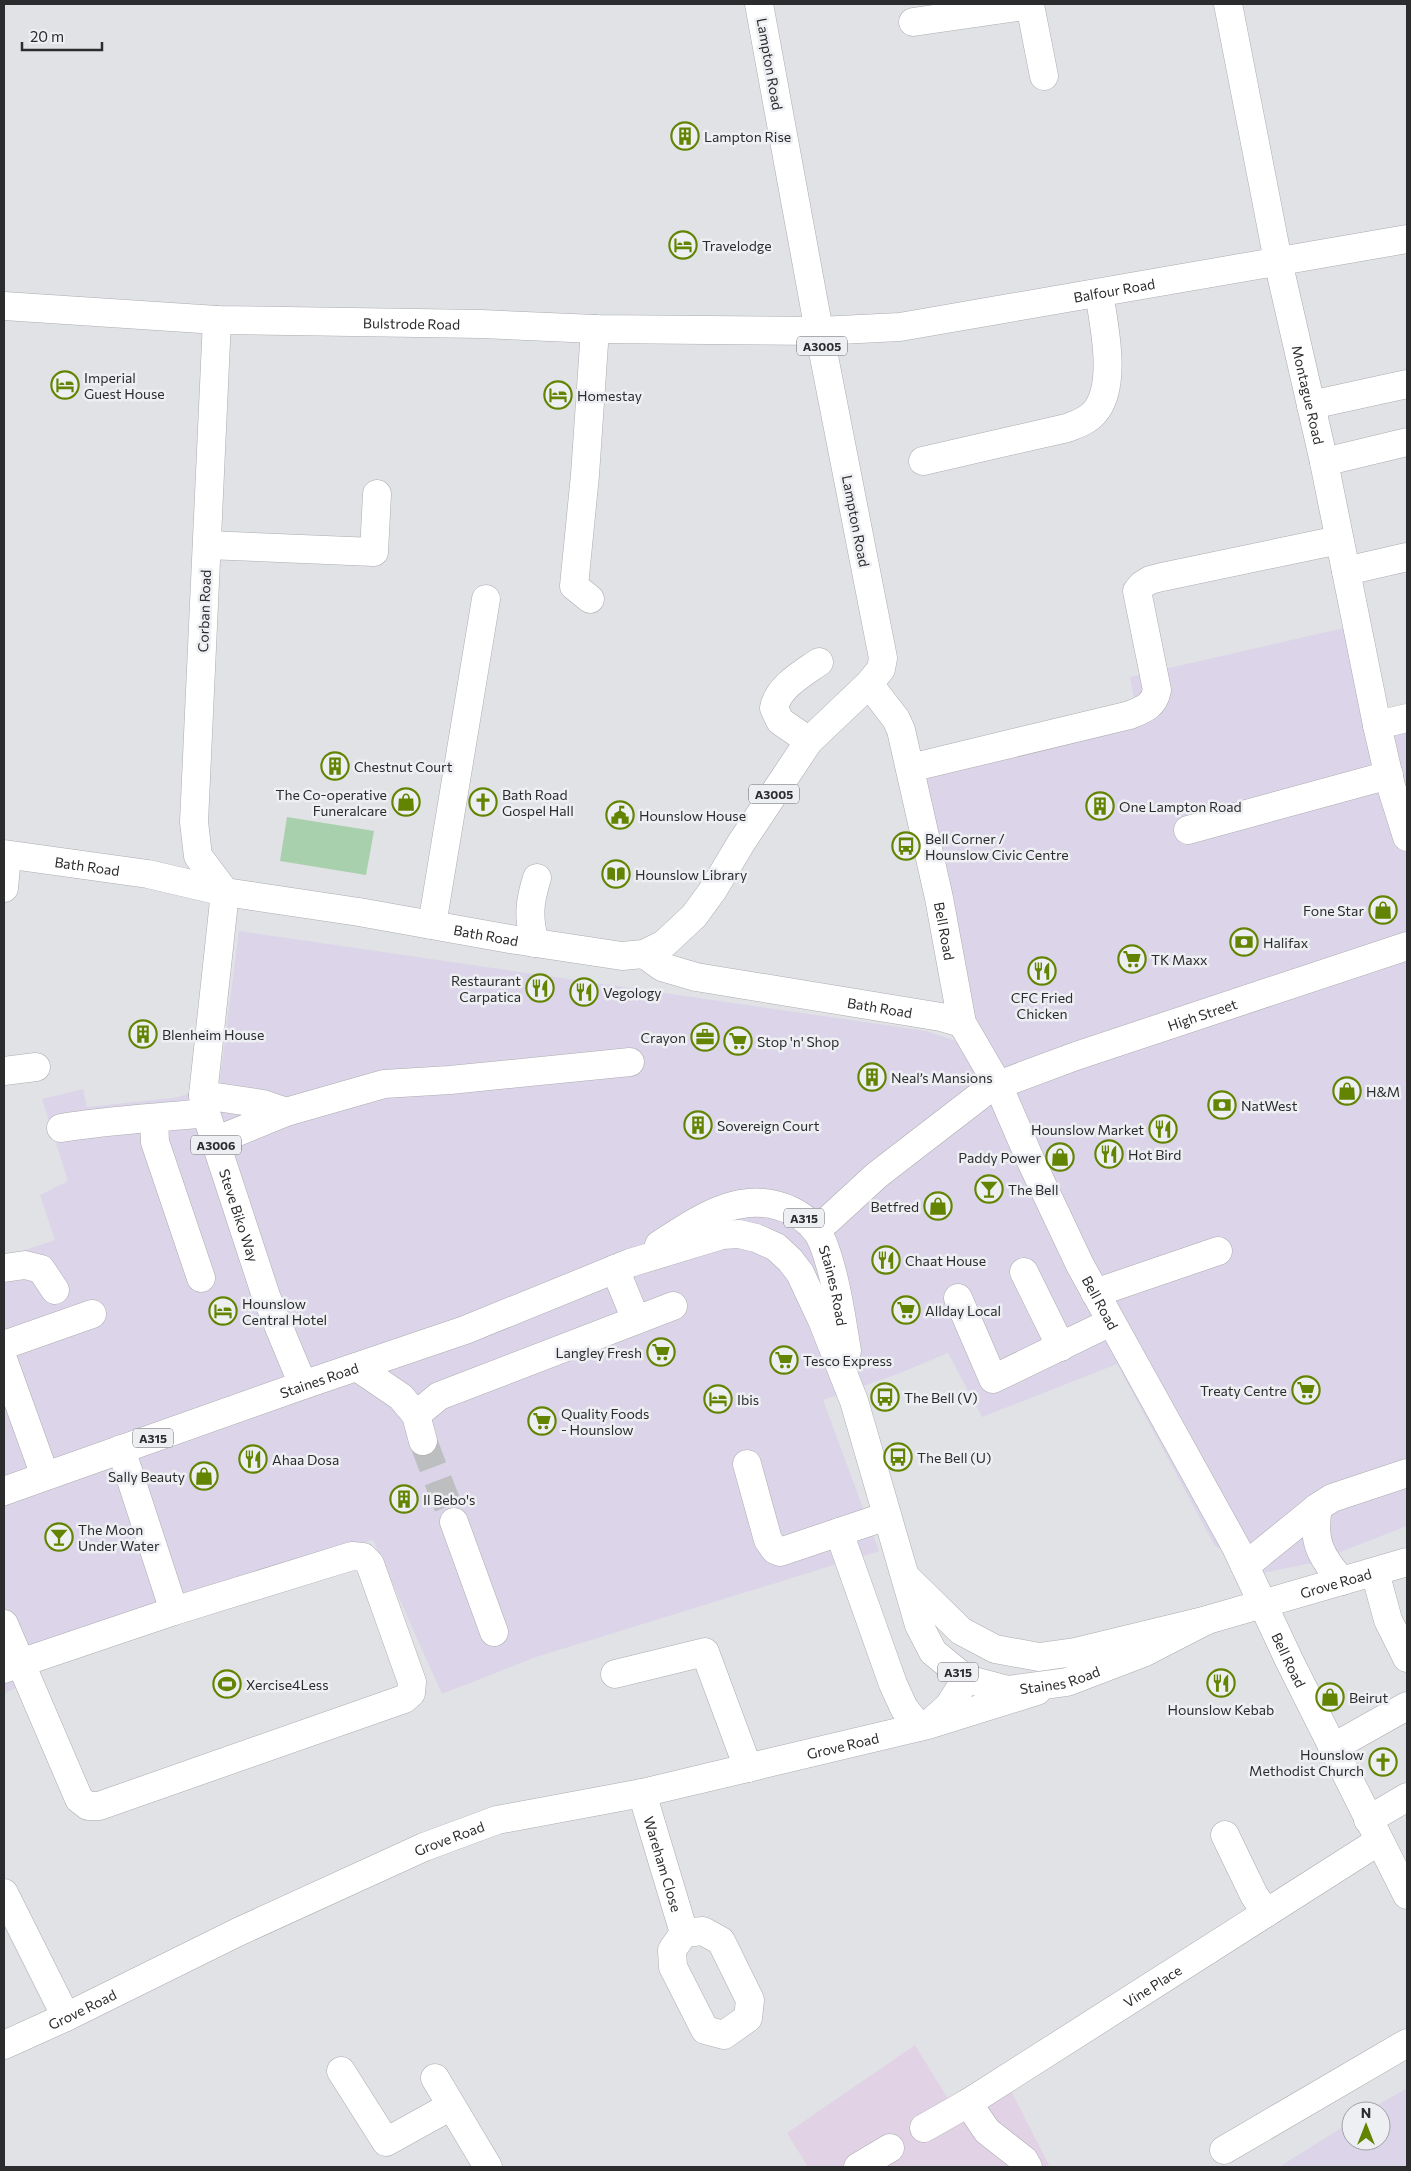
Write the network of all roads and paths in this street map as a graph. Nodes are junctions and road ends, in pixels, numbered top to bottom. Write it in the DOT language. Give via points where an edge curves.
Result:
graph roads {
  1 [pos="759,4"];
  2 [pos="1228,4"];
  3 [pos="1030,5"];
  4 [pos="913,22"];
  5 [pos="1044,76"];
  6 [pos="1407,239"];
  7 [pos="1278,261"];
  8 [pos="1099,293"];
  9 [pos="4,306"];
  10 [pos="217,320"];
  11 [pos="594,329"];
  12 [pos="819,331"];
  13 [pos="1407,384"];
  14 [pos="1311,405"];
  15 [pos="1407,442"];
  16 [pos="923,461"];
  17 [pos="1324,462"];
  18 [pos="377,494"];
  19 [pos="1338,540"];
  20 [pos="207,545"];
  21 [pos="1407,557"];
  22 [pos="1346,571"];
  23 [pos="486,599"];
  24 [pos="590,599"];
  25 [pos="819,662"];
  26 [pos="869,684"];
  27 [pos="1407,718"];
  28 [pos="1377,725"];
  29 [pos="809,742"];
  30 [pos="910,768"];
  31 [pos="1390,781"];
  32 [pos="1188,830"];
  33 [pos="1407,837"];
  34 [pos="5,854"];
  35 [pos="537,878"];
  36 [pos="4,888"];
  37 [pos="225,892"];
  38 [pos="432,925"];
  39 [pos="525,942"];
  40 [pos="1407,946"];
  41 [pos="644,954"];
  42 [pos="962,1023"];
  43 [pos="630,1062"];
  44 [pos="36,1067"];
  45 [pos="4,1072"];
  46 [pos="998,1085"];
  47 [pos="204,1104"];
  48 [pos="286,1112"];
  49 [pos="154,1118"];
  50 [pos="61,1128"];
  51 [pos="215,1141"];
  52 [pos="827,1221"];
  53 [pos="1218,1251"];
  54 [pos="623,1266"];
  55 [pos="4,1268"];
  56 [pos="1024,1272"];
  57 [pos="201,1278"];
  58 [pos="55,1290"];
  59 [pos="1095,1293"];
  60 [pos="958,1298"];
  61 [pos="673,1306"];
  62 [pos="92,1314"];
  63 [pos="636,1320"];
  64 [pos="1111,1322"];
  65 [pos="4,1345"];
  66 [pos="1061,1347"];
  67 [pos="4,1362"];
  68 [pos="357,1367"];
  69 [pos="302,1385"];
  70 [pos="854,1401"];
  71 [pos="416,1415"];
  72 [pos="423,1441"];
  73 [pos="121,1449"];
  74 [pos="747,1464"];
  75 [pos="1407,1474"];
  76 [pos="45,1476"];
  77 [pos="4,1491"];
  78 [pos="1318,1507"];
  79 [pos="887,1516"];
  80 [pos="454,1522"];
  81 [pos="839,1532"];
  82 [pos="1407,1562"];
  83 [pos="1245,1566"];
  84 [pos="1375,1572"];
  85 [pos="906,1576"];
  86 [pos="1342,1581"];
  87 [pos="1263,1604"];
  88 [pos="174,1611"];
  89 [pos="1207,1620"];
  90 [pos="4,1624"];
  91 [pos="494,1632"];
  92 [pos="1407,1658"];
  93 [pos="12,1666"];
  94 [pos="615,1674"];
  95 [pos="966,1679"];
  96 [pos="1067,1682"];
  97 [pos="1407,1706"];
  98 [pos="924,1726"];
  99 [pos="1332,1748"];
  100 [pos="748,1768"];
  101 [pos="642,1794"];
  102 [pos="1407,1797"];
  103 [pos="1373,1830"];
  104 [pos="1225,1836"];
  105 [pos="4,1893"];
  106 [pos="1407,1895"];
  107 [pos="1266,1913"];
  108 [pos="684,1933"];
  109 [pos="66,2018"];
  110 [pos="1407,2043"];
  111 [pos="4,2045"];
  112 [pos="342,2071"];
  113 [pos="435,2078"];
  114 [pos="968,2103"];
  115 [pos="451,2106"];
  116 [pos="924,2128"];
  117 [pos="890,2148"];
  118 [pos="1224,2150"];
  119 [pos="488,2167"];
  120 [pos="858,2167"];
  121 [pos="1028,2167"];
  1 -- 12 [label="street, Lampton Road / A3005"];
  2 -- 7 [label="street, Montague Road"];
  3 -- 4 [label="street"];
  3 -- 5 [label="street"];
  6 -- 7 [label="street, Balfour Road"];
  7 -- 8 [label="street, Balfour Road"];
  7 -- 14 [label="street, Montague Road"];
  8 -- 12 [label="street, Balfour Road" via="900,327"];
  8 -- 16 [label="street" via="1108,376 1102,400 1095,412 1067,428"];
  9 -- 10 [label="street, Bulstrode Road"];
  10 -- 11 [label="street, Bulstrode Road"];
  10 -- 20 [label="street, Corban Road"];
  11 -- 12 [label="street, Bulstrode Road"];
  11 -- 24 [label="street" via="574,586"];
  12 -- 26 [label="street, Lampton Road / A3005" via="883,658 881,669"];
  13 -- 14 [label="street"];
  14 -- 17 [label="street, Montague Road"];
  15 -- 17 [label="street"];
  17 -- 19 [label="street, Montague Road"];
  18 -- 20 [label="street" via="374,552"];
  19 -- 22 [label="street, Montague Road"];
  19 -- 30 [label="street" via="1162,577 1142,585 1136,591 1138,606 1157,690 1148,708"];
  20 -- 37 [label="street, Corban Road" via="194,822 198,856"];
  21 -- 22 [label="street"];
  22 -- 28 [label="street, Montague Road"];
  23 -- 38 [label="street"];
  25 -- 29 [label="street" via="790,684 774,708 780,721"];
  26 -- 29 [label="street, Lampton Road / A3005"];
  26 -- 30 [label="street, Bell Road" via="896,719"];
  27 -- 28 [label="street"];
  28 -- 31 [label="street, Montague Road"];
  29 -- 41 [label="street, Lampton Road / A3005" via="694,916 670,939"];
  30 -- 42 [label="street, Bell Road"];
  31 -- 32 [label="street"];
  31 -- 33 [label="street"];
  34 -- 36 [label="street"];
  34 -- 37 [label="street, Bath Road" via="148,874"];
  35 -- 39 [label="street" via="530,900"];
  37 -- 38 [label="street, Bath Road"];
  37 -- 47 [label="street, Steve Biko Way / A3006"];
  38 -- 39 [label="street, Bath Road"];
  39 -- 41 [label="street, Bath Road / A3005" via="622,956"];
  40 -- 46 [label="street, High Street"];
  41 -- 42 [label="street, Bath Road" via="662,967 696,976"];
  42 -- 46 [label="street, Bell Road"];
  43 -- 48 [label="street" via="384,1084"];
  44 -- 45 [label="street"];
  46 -- 52 [label="street, High Street" via="986,1090 877,1175"];
  46 -- 59 [label="street, Bell Road"];
  47 -- 48 [label="street" via="262,1104"];
  47 -- 49 [label="street"];
  47 -- 51 [label="street, Steve Biko Way / A3006"];
  48 -- 51 [label="street"];
  49 -- 50 [label="street" via="110,1120"];
  49 -- 57 [label="street" via="155,1142"];
  51 -- 69 [label="street, Steve Biko Way / A3006" via="266,1296"];
  53 -- 59 [label="street"];
  54 -- 63 [label="street"];
  54 -- 68 [label="street, Staines Road / A315" via="465,1330"];
  54 -- 70 [label="street, Staines Road / A315" via="722,1235 756,1238 776,1247 800,1273"];
  54 -- 70 [label="street, Staines Road / A315" via="698,1220 724,1208 747,1202 770,1202 802,1216 822,1242 835,1285"];
  55 -- 58 [label="street" via="25,1265 41,1269"];
  56 -- 66 [label="street"];
  59 -- 64 [label="street, Bell Road"];
  60 -- 66 [label="street" via="993,1379"];
  61 -- 63 [label="street"];
  62 -- 65 [label="street"];
  63 -- 71 [label="street" via="439,1396"];
  64 -- 66 [label="street"];
  64 -- 83 [label="street, Bell Road"];
  67 -- 76 [label="street"];
  68 -- 69 [label="street, Staines Road / A315"];
  68 -- 71 [label="street" via="401,1397"];
  69 -- 73 [label="street, Staines Road / A315"];
  70 -- 79 [label="street, Staines Road / A315"];
  71 -- 72 [label="street"];
  73 -- 76 [label="street, Staines Road / A315"];
  73 -- 88 [label="street"];
  74 -- 81 [label="street" via="768,1540 775,1550 780,1552"];
  75 -- 78 [label="street" via="1332,1498"];
  76 -- 77 [label="street, Staines Road / A315"];
  78 -- 83 [label="street"];
  78 -- 86 [label="street" via="1314,1526 1318,1544 1327,1564"];
  79 -- 81 [label="street"];
  79 -- 85 [label="street, Staines Road / A315"];
  80 -- 91 [label="street"];
  81 -- 98 [label="street" via="892,1684 904,1708"];
  82 -- 84 [label="street, Grove Road / A315"];
  83 -- 87 [label="street, Bell Road"];
  84 -- 86 [label="street, Grove Road / A315"];
  84 -- 92 [label="street" via="1388,1620"];
  85 -- 89 [label="street, Staines Road / A315" via="961,1631 996,1649 1038,1657 1075,1652"];
  85 -- 95 [label="street, Staines Road / A315" via="919,1625 933,1652"];
  86 -- 87 [label="street, Grove Road / A315"];
  87 -- 89 [label="street, Staines Road / A315"];
  87 -- 99 [label="street, Bell Road"];
  88 -- 93 [label="street"];
  88 -- 93 [label="street" via="352,1556 363,1557 370,1564 412,1682 411,1693 385,1706 99,1806 88,1806 79,1799"];
  89 -- 96 [label="street, Staines Road / A315" via="1143,1653"];
  90 -- 93 [label="street"];
  94 -- 100 [label="street" via="705,1652"];
  95 -- 96 [label="street, Staines Road / A315" via="1008,1690"];
  95 -- 98 [label="street, Grove Road" via="949,1706"];
  96 -- 98 [label="street, Grove Road"];
  97 -- 99 [label="street"];
  98 -- 100 [label="street, Grove Road"];
  99 -- 103 [label="street, Bell Road"];
  100 -- 101 [label="street, Grove Road"];
  101 -- 108 [label="street, Wareham Close"];
  101 -- 109 [label="street, Grove Road" via="497,1820 424,1847 238,1932"];
  102 -- 103 [label="street, Vine Place"];
  103 -- 106 [label="street, Bell Road"];
  103 -- 107 [label="street, Vine Place"];
  104 -- 107 [label="street"];
  105 -- 109 [label="street"];
  107 -- 114 [label="street, Vine Place"];
  109 -- 111 [label="street, Grove Road"];
  110 -- 118 [label="street"];
  112 -- 115 [label="street" via="386,2142"];
  113 -- 115 [label="street"];
  114 -- 116 [label="street, Vine Place"];
  114 -- 121 [label="street" via="987,2131 1024,2160"];
  115 -- 119 [label="street"];
  117 -- 120 [label="street"];
}
